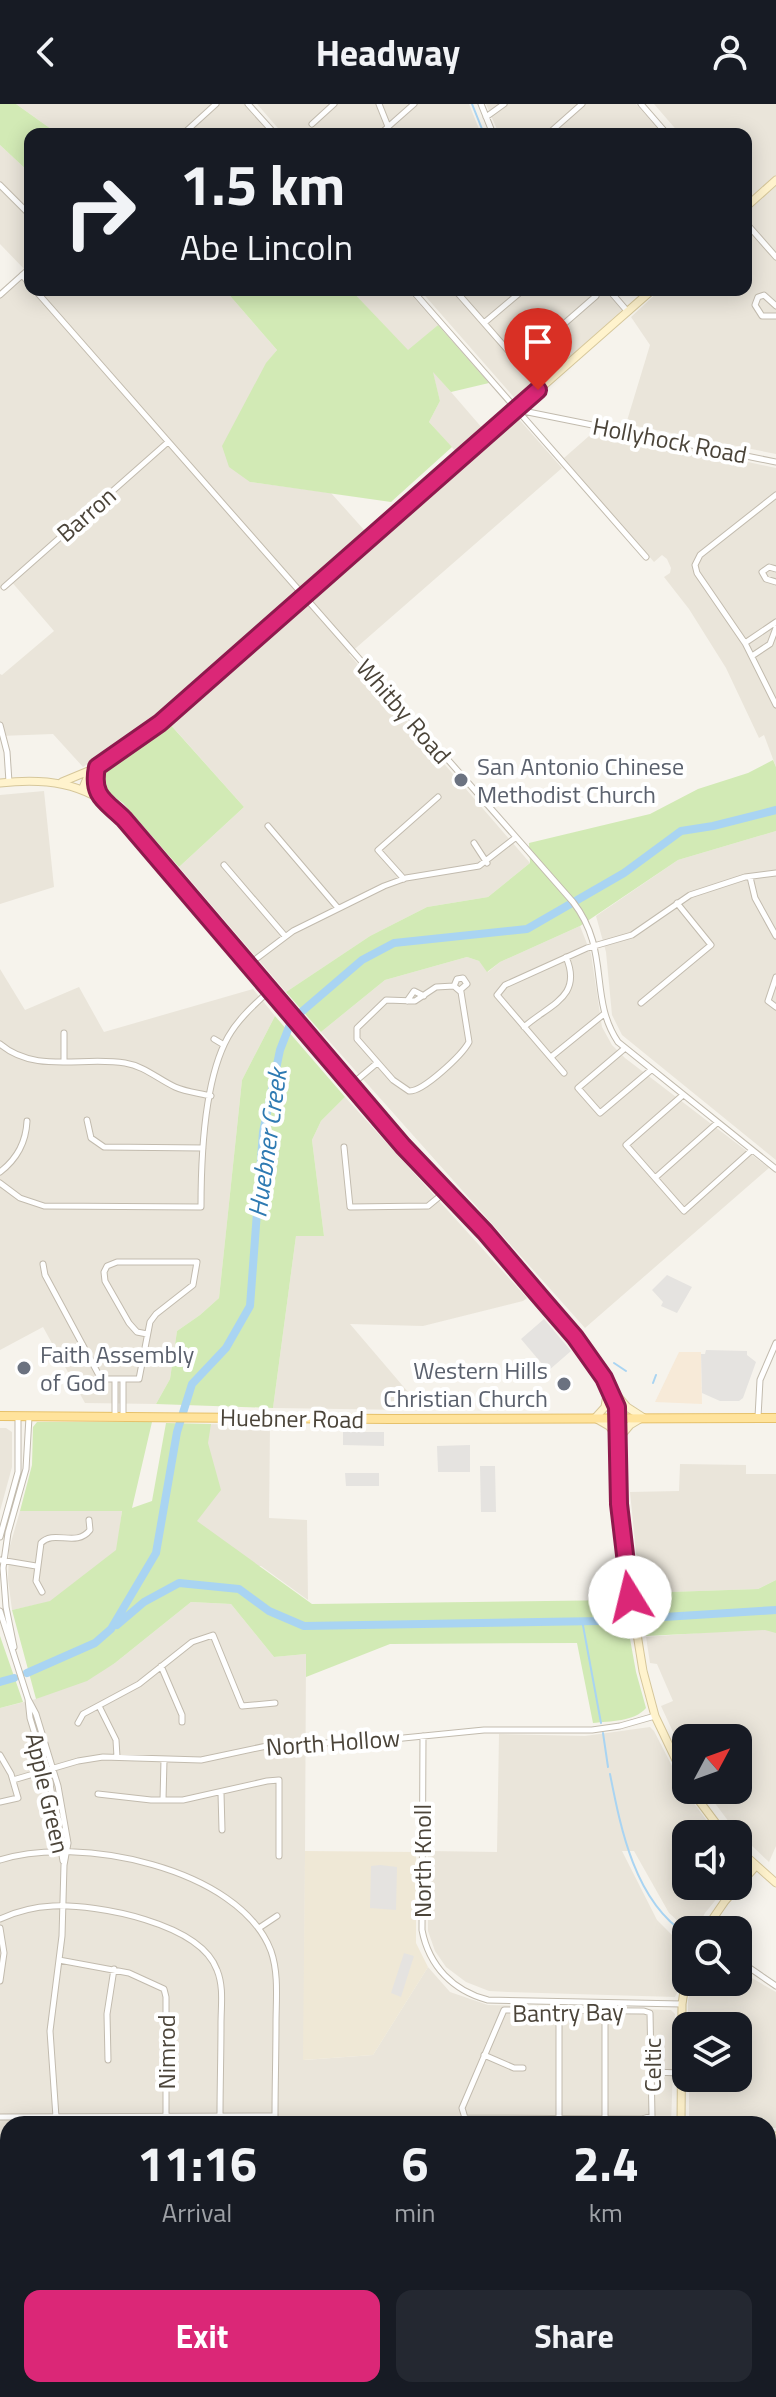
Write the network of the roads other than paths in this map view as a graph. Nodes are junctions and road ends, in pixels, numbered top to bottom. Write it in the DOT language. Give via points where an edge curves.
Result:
graph roads {
  1 [pos="216,104"];
  2 [pos="248,104"];
  3 [pos="334,104"];
  4 [pos="379,104"];
  5 [pos="414,104"];
  6 [pos="481,104"];
  7 [pos="504,104"];
  8 [pos="582,104"];
  9 [pos="641,104"];
  10 [pos="486,117"];
  11 [pos="312,124"];
  12 [pos="388,126"];
  13 [pos="190,128"];
  14 [pos="270,128"];
  15 [pos="491,128"];
  16 [pos="555,128"];
  17 [pos="662,128"];
  18 [pos="776,180"];
  19 [pos="0,185"];
  20 [pos="752,202"];
  21 [pos="24,209"];
  22 [pos="752,230"];
  23 [pos="776,257"];
  24 [pos="22,275"];
  25 [pos="24,277"];
  26 [pos="0,295"];
  27 [pos="40,296"];
  28 [pos="417,296"];
  29 [pos="460,296"];
  30 [pos="516,296"];
  31 [pos="596,296"];
  32 [pos="614,296"];
  33 [pos="645,296"];
  34 [pos="776,306"];
  35 [pos="628,312"];
  36 [pos="776,316"];
  37 [pos="484,323"];
  38 [pos="516,409"];
  39 [pos="168,442"];
  40 [pos="776,462"];
  41 [pos="776,495"];
  42 [pos="646,557"];
  43 [pos="776,569"];
  44 [pos="776,582"];
  45 [pos="4,587"];
  46 [pos="303,596"];
  47 [pos="776,625"];
  48 [pos="745,643"];
  49 [pos="752,656"];
  50 [pos="776,705"];
  51 [pos="0,725"];
  52 [pos="97,767"];
  53 [pos="9,782"];
  54 [pos="0,783"];
  55 [pos="59,783"];
  56 [pos="82,790"];
  57 [pos="438,797"];
  58 [pos="102,800"];
  59 [pos="268,826"];
  60 [pos="515,838"];
  61 [pos="474,843"];
  62 [pos="487,863"];
  63 [pos="224,865"];
  64 [pos="776,873"];
  65 [pos="750,877"];
  66 [pos="404,879"];
  67 [pos="677,903"];
  68 [pos="338,908"];
  69 [pos="285,936"];
  70 [pos="776,936"];
  71 [pos="595,947"];
  72 [pos="566,957"];
  73 [pos="247,966"];
  74 [pos="776,977"];
  75 [pos="269,991"];
  76 [pos="641,1003"];
  77 [pos="776,1007"];
  78 [pos="604,1014"];
  79 [pos="524,1027"];
  80 [pos="64,1033"];
  81 [pos="214,1039"];
  82 [pos="0,1044"];
  83 [pos="224,1045"];
  84 [pos="624,1049"];
  85 [pos="551,1057"];
  86 [pos="64,1061"];
  87 [pos="377,1062"];
  88 [pos="651,1070"];
  89 [pos="564,1073"];
  90 [pos="351,1086"];
  91 [pos="683,1095"];
  92 [pos="211,1096"];
  93 [pos="87,1120"];
  94 [pos="27,1121"];
  95 [pos="717,1123"];
  96 [pos="344,1147"];
  97 [pos="203,1148"];
  98 [pos="752,1150"];
  99 [pos="776,1169"];
  100 [pos="0,1172"];
  101 [pos="655,1178"];
  102 [pos="0,1183"];
  103 [pos="445,1192"];
  104 [pos="43,1264"];
  105 [pos="147,1334"];
  106 [pos="776,1343"];
  107 [pos="115,1379"];
  108 [pos="123,1379"];
  109 [pos="608,1386"];
  110 [pos="0,1416"];
  111 [pos="18,1416"];
  112 [pos="29,1416"];
  113 [pos="119,1416"];
  114 [pos="758,1417"];
  115 [pos="595,1418"];
  116 [pos="618,1418"];
  117 [pos="644,1418"];
  118 [pos="776,1418"];
  119 [pos="619,1438"];
  120 [pos="89,1520"];
  121 [pos="0,1537"];
  122 [pos="2,1560"];
  123 [pos="36,1566"];
  124 [pos="42,1592"];
  125 [pos="0,1611"];
  126 [pos="14,1652"];
  127 [pos="161,1666"];
  128 [pos="28,1699"];
  129 [pos="275,1703"];
  130 [pos="99,1705"];
  131 [pos="655,1716"];
  132 [pos="182,1722"];
  133 [pos="78,1723"];
  134 [pos="423,1736"];
  135 [pos="672,1752"];
  136 [pos="0,1755"];
  137 [pos="117,1757"];
  138 [pos="164,1760"];
  139 [pos="53,1768"];
  140 [pos="46,1770"];
  141 [pos="13,1780"];
  142 [pos="221,1793"];
  143 [pos="98,1794"];
  144 [pos="163,1800"];
  145 [pos="0,1802"];
  146 [pos="222,1830"];
  147 [pos="64,1851"];
  148 [pos="279,1856"];
  149 [pos="0,1860"];
  150 [pos="752,1862"];
  151 [pos="756,1866"];
  152 [pos="776,1883"];
  153 [pos="64,1906"];
  154 [pos="277,1916"];
  155 [pos="715,1916"];
  156 [pos="0,1919"];
  157 [pos="0,1928"];
  158 [pos="259,1928"];
  159 [pos="59,1960"];
  160 [pos="114,1969"];
  161 [pos="752,1970"];
  162 [pos="0,1981"];
  163 [pos="776,1986"];
  164 [pos="683,1996"];
  165 [pos="682,2004"];
  166 [pos="559,2010"];
  167 [pos="605,2010"];
  168 [pos="682,2012"];
  169 [pos="650,2013"];
  170 [pos="484,2055"];
  171 [pos="108,2060"];
  172 [pos="523,2068"];
  173 [pos="652,2072"];
  174 [pos="672,2073"];
  175 [pos="681,2092"];
  176 [pos="56,2116"];
  177 [pos="166,2116"];
  178 [pos="220,2116"];
  179 [pos="463,2116"];
  180 [pos="559,2116"];
  181 [pos="605,2116"];
  182 [pos="651,2116"];
  183 [pos="681,2116"];
  1 -- 13 [label="street"];
  2 -- 14 [label="street"];
  3 -- 11 [label="street"];
  4 -- 12 [label="street"];
  5 -- 12 [label="street"];
  6 -- 10 [label="street"];
  7 -- 10 [label="street"];
  8 -- 16 [label="street"];
  9 -- 17 [label="street"];
  10 -- 15 [label="street"];
  18 -- 20 [label="main road"];
  19 -- 21 [label="street"];
  22 -- 23 [label="street"];
  24 -- 25 [label="street"];
  24 -- 26 [label="street"];
  27 -- 39 [label="street, Whitby Road"];
  28 -- 38 [label="street"];
  29 -- 37 [label="street"];
  30 -- 37 [label="street"];
  31 -- 37 [label="street" via="519,363"];
  32 -- 35 [label="street"];
  33 -- 35 [label="main road"];
  34 -- 36 [label="street" via="764,295 755,305 762,316"];
  35 -- 38 [label="main road"];
  38 -- 40 [label="street, Hollyhock Road"];
  38 -- 42 [label="street"];
  38 -- 46 [label="main road"];
  39 -- 45 [label="street, Barron"];
  39 -- 46 [label="street, Whitby Road"];
  41 -- 48 [label="street" via="696,562 697,573"];
  43 -- 44 [label="street" via="762,572"];
  46 -- 52 [label="main road" via="160,723"];
  46 -- 60 [label="street, Whitby Road"];
  47 -- 48 [label="street"];
  47 -- 49 [label="street" via="770,644"];
  48 -- 49 [label="street"];
  49 -- 50 [label="street"];
  51 -- 53 [label="street"];
  52 -- 55 [label="main road"];
  52 -- 56 [label="main road"];
  52 -- 58 [label="main road" via="95,787"];
  53 -- 54 [label="main road"];
  53 -- 55 [label="main road"];
  55 -- 56 [label="main road"];
  56 -- 58 [label="main road"];
  57 -- 66 [label="street" via="378,850"];
  58 -- 73 [label="main road" via="124,819"];
  59 -- 68 [label="street"];
  60 -- 62 [label="street"];
  60 -- 71 [label="street, Whitby Road" via="583,917"];
  61 -- 62 [label="street"];
  62 -- 66 [label="street"];
  63 -- 69 [label="street"];
  64 -- 65 [label="street"];
  65 -- 67 [label="street"];
  65 -- 70 [label="street"];
  66 -- 68 [label="street"];
  67 -- 71 [label="street" via="632,935"];
  67 -- 76 [label="street" via="711,945"];
  68 -- 69 [label="street"];
  69 -- 73 [label="street"];
  71 -- 72 [label="street"];
  71 -- 78 [label="street, Whitby Road"];
  72 -- 79 [label="street" via="573,977 569,989"];
  72 -- 79 [label="street" via="510,982 497,995"];
  73 -- 75 [label="main road"];
  74 -- 77 [label="street" via="768,1001"];
  75 -- 83 [label="street" via="243,1015"];
  75 -- 90 [label="main road"];
  78 -- 84 [label="street, Whitby Road"];
  78 -- 85 [label="street"];
  79 -- 85 [label="street"];
  80 -- 86 [label="street"];
  81 -- 83 [label="street"];
  82 -- 86 [label="street" via="26,1059"];
  83 -- 92 [label="street"];
  84 -- 88 [label="street, Whitby Road"];
  84 -- 88 [label="street" via="578,1088 600,1113"];
  85 -- 89 [label="street"];
  86 -- 92 [label="street" via="135,1065 181,1089"];
  87 -- 87 [label="street" via="413,1092 449,1064 470,1037 457,988 439,986 415,1001 386,1000 357,1028 357,1039"];
  87 -- 90 [label="street"];
  88 -- 91 [label="street, Whitby Road"];
  90 -- 103 [label="main road"];
  91 -- 95 [label="street, Whitby Road"];
  91 -- 101 [label="street" via="626,1145"];
  92 -- 97 [label="street"];
  93 -- 97 [label="street" via="91,1138 104,1147"];
  94 -- 100 [label="street" via="22,1146"];
  95 -- 98 [label="street, Whitby Road"];
  95 -- 101 [label="street"];
  96 -- 103 [label="street" via="350,1207 423,1207"];
  97 -- 102 [label="street" via="201,1207 44,1206 20,1198"];
  98 -- 99 [label="street, Whitby Road"];
  98 -- 101 [label="street" via="684,1211"];
  103 -- 109 [label="main road" via="568,1329"];
  104 -- 107 [label="street" via="101,1379"];
  105 -- 105 [label="street" via="129,1323 105,1281 106,1269 117,1262 197,1262 193,1285 153,1317"];
  105 -- 108 [label="street" via="139,1379"];
  106 -- 114 [label="street" via="760,1380"];
  107 -- 108 [label="street"];
  107 -- 113 [label="street"];
  108 -- 113 [label="street"];
  109 -- 115 [label="main road" via="605,1407"];
  109 -- 116 [label="main road"];
  109 -- 117 [label="main road"];
  110 -- 111 [label="main road, Huebner Road"];
  111 -- 112 [label="main road, Huebner Road"];
  111 -- 121 [label="street" via="18,1472"];
  112 -- 113 [label="main road, Huebner Road"];
  112 -- 122 [label="street, Apple Green" via="26,1469"];
  113 -- 115 [label="main road, Huebner Road"];
  114 -- 117 [label="main road, Huebner Road"];
  114 -- 118 [label="main road, Huebner Road"];
  115 -- 116 [label="main road, Huebner Road"];
  115 -- 119 [label="main road"];
  116 -- 117 [label="main road, Huebner Road"];
  116 -- 119 [label="main road"];
  117 -- 119 [label="main road"];
  119 -- 131 [label="main road" via="620,1519 630,1600"];
  120 -- 123 [label="street" via="90,1530 83,1537 43,1540"];
  122 -- 123 [label="street"];
  122 -- 126 [label="street, Apple Green"];
  123 -- 124 [label="street" via="36,1585"];
  125 -- 126 [label="street, Apple Green"];
  126 -- 128 [label="street, Apple Green"];
  127 -- 129 [label="street" via="192,1642 213,1635 242,1706"];
  127 -- 130 [label="street"];
  127 -- 132 [label="street"];
  128 -- 139 [label="street, Apple Green"];
  128 -- 140 [label="street, Apple Green"];
  130 -- 133 [label="street"];
  130 -- 137 [label="street" via="116,1740"];
  131 -- 134 [label="street, North Hollow" via="592,1730"];
  131 -- 135 [label="main road"];
  134 -- 138 [label="street, North Hollow" via="276,1744 209,1759"];
  134 -- 165 [label="street, North Knoll" via="421,1920 427,1950 442,1973 463,1991 488,2000"];
  136 -- 141 [label="street"];
  137 -- 138 [label="street, North Hollow"];
  137 -- 139 [label="street, North Hollow"];
  138 -- 144 [label="street"];
  139 -- 140 [label="street, North Hollow"];
  139 -- 147 [label="street, Apple Green" via="64,1814"];
  140 -- 141 [label="street, North Hollow"];
  140 -- 147 [label="street, Apple Green"];
  141 -- 145 [label="street" via="18,1798"];
  142 -- 144 [label="street"];
  142 -- 146 [label="street"];
  142 -- 148 [label="street" via="279,1780"];
  143 -- 144 [label="street"];
  147 -- 149 [label="street"];
  147 -- 153 [label="street, Apple Green"];
  147 -- 158 [label="street" via="142,1862 184,1876 233,1900"];
  150 -- 151 [label="main road"];
  151 -- 152 [label="main road"];
  151 -- 155 [label="main road"];
  153 -- 156 [label="street"];
  153 -- 159 [label="street, Apple Green"];
  153 -- 178 [label="street" via="156,1924 195,1942 211,1958 221,1987"];
  154 -- 158 [label="street"];
  157 -- 162 [label="street"];
  158 -- 178 [label="street" via="276,1974 275,2116"];
  159 -- 160 [label="street"];
  159 -- 176 [label="street, Apple Green" via="50,2031"];
  160 -- 171 [label="street" via="107,2014"];
  160 -- 177 [label="street, Nimrod" via="164,1989"];
  161 -- 163 [label="street"];
  164 -- 165 [label="main road"];
  165 -- 168 [label="main road"];
  166 -- 167 [label="street, Bantry Bay"];
  166 -- 170 [label="street, Bantry Bay" via="504,2010"];
  166 -- 180 [label="street"];
  167 -- 169 [label="street, Bantry Bay"];
  167 -- 181 [label="street"];
  169 -- 173 [label="street, Celtic"];
  170 -- 172 [label="street"];
  170 -- 179 [label="street, Bantry Bay"];
  173 -- 174 [label="street"];
  173 -- 182 [label="street, Celtic"];
  175 -- 183 [label="main road"];
  177 -- 178 [label="street"];
}
